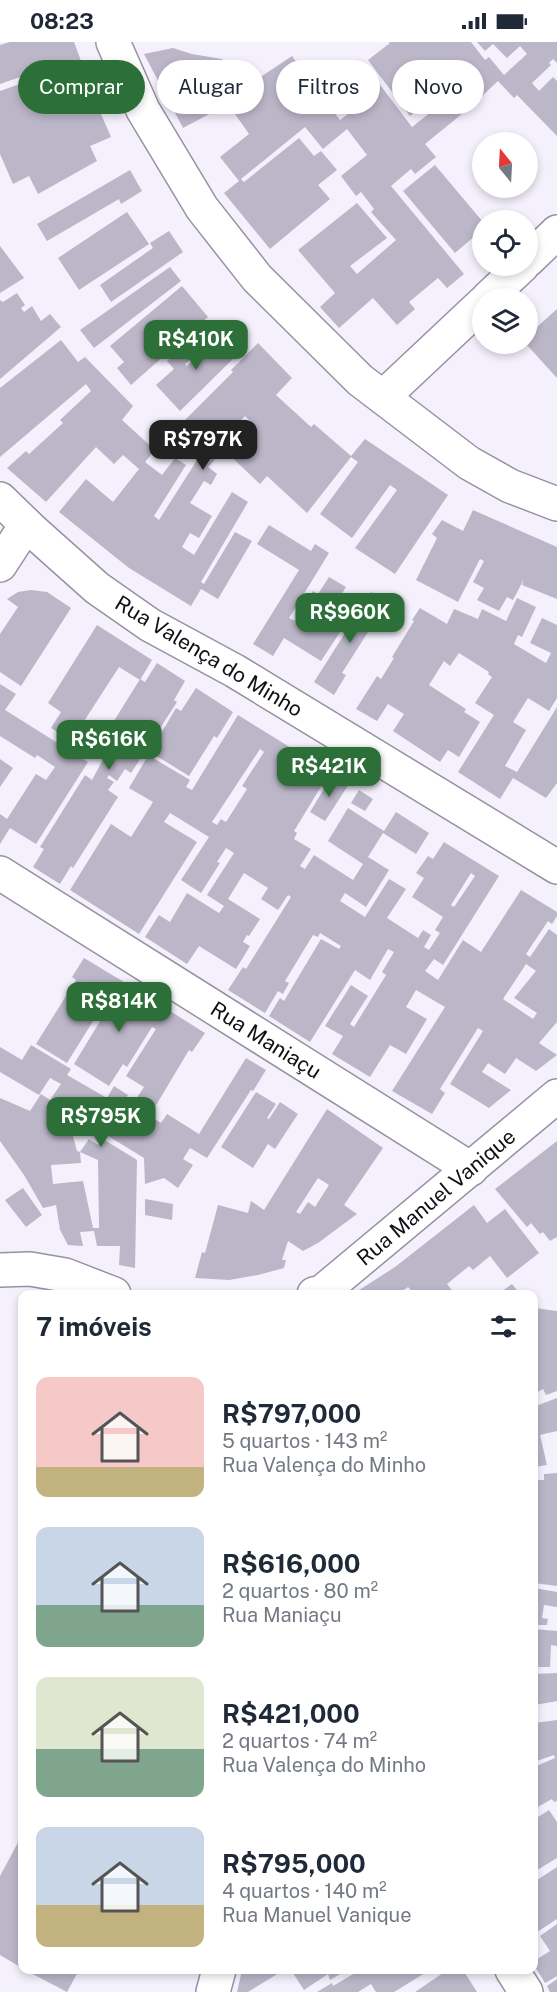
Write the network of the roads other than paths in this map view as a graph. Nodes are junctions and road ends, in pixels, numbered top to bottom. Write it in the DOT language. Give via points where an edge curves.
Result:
graph roads {
  1 [pos="113,42"];
  2 [pos="557,232"];
  3 [pos="538,250"];
  4 [pos="511,276"];
  5 [pos="499,288"];
  6 [pos="472,313"];
  7 [pos="383,397"];
  8 [pos="0,499"];
  9 [pos="557,504"];
  10 [pos="26,525"];
  11 [pos="0,565"];
  12 [pos="557,867"];
  13 [pos="0,873"];
  14 [pos="557,1096"];
  15 [pos="471,1169"];
  16 [pos="0,1270"];
  17 [pos="104,1290"];
  18 [pos="324,1290"];
  19 [pos="218,1974"];
  20 [pos="515,1974"];
  21 [pos="213,1992"];
  22 [pos="526,1992"];
  1 -- 7 [label="street" via="143,110 202,208 257,278 360,380"];
  2 -- 3 [label="street"];
  4 -- 5 [label="street"];
  6 -- 7 [label="street"];
  7 -- 9 [label="street" via="469,463 510,486"];
  8 -- 10 [label="street, Rua Valença do Minho"];
  10 -- 11 [label="street"];
  10 -- 12 [label="street, Rua Valença do Minho" via="97,588 150,625 235,671"];
  13 -- 15 [label="street, Rua Maniaçu"];
  14 -- 15 [label="street, Rua Manuel Vanique"];
  15 -- 18 [label="street, Rua Manuel Vanique"];
  16 -- 17 [label="street" via="30,1269 65,1275"];
  19 -- 21 [label="street"];
  20 -- 22 [label="street"];
}
